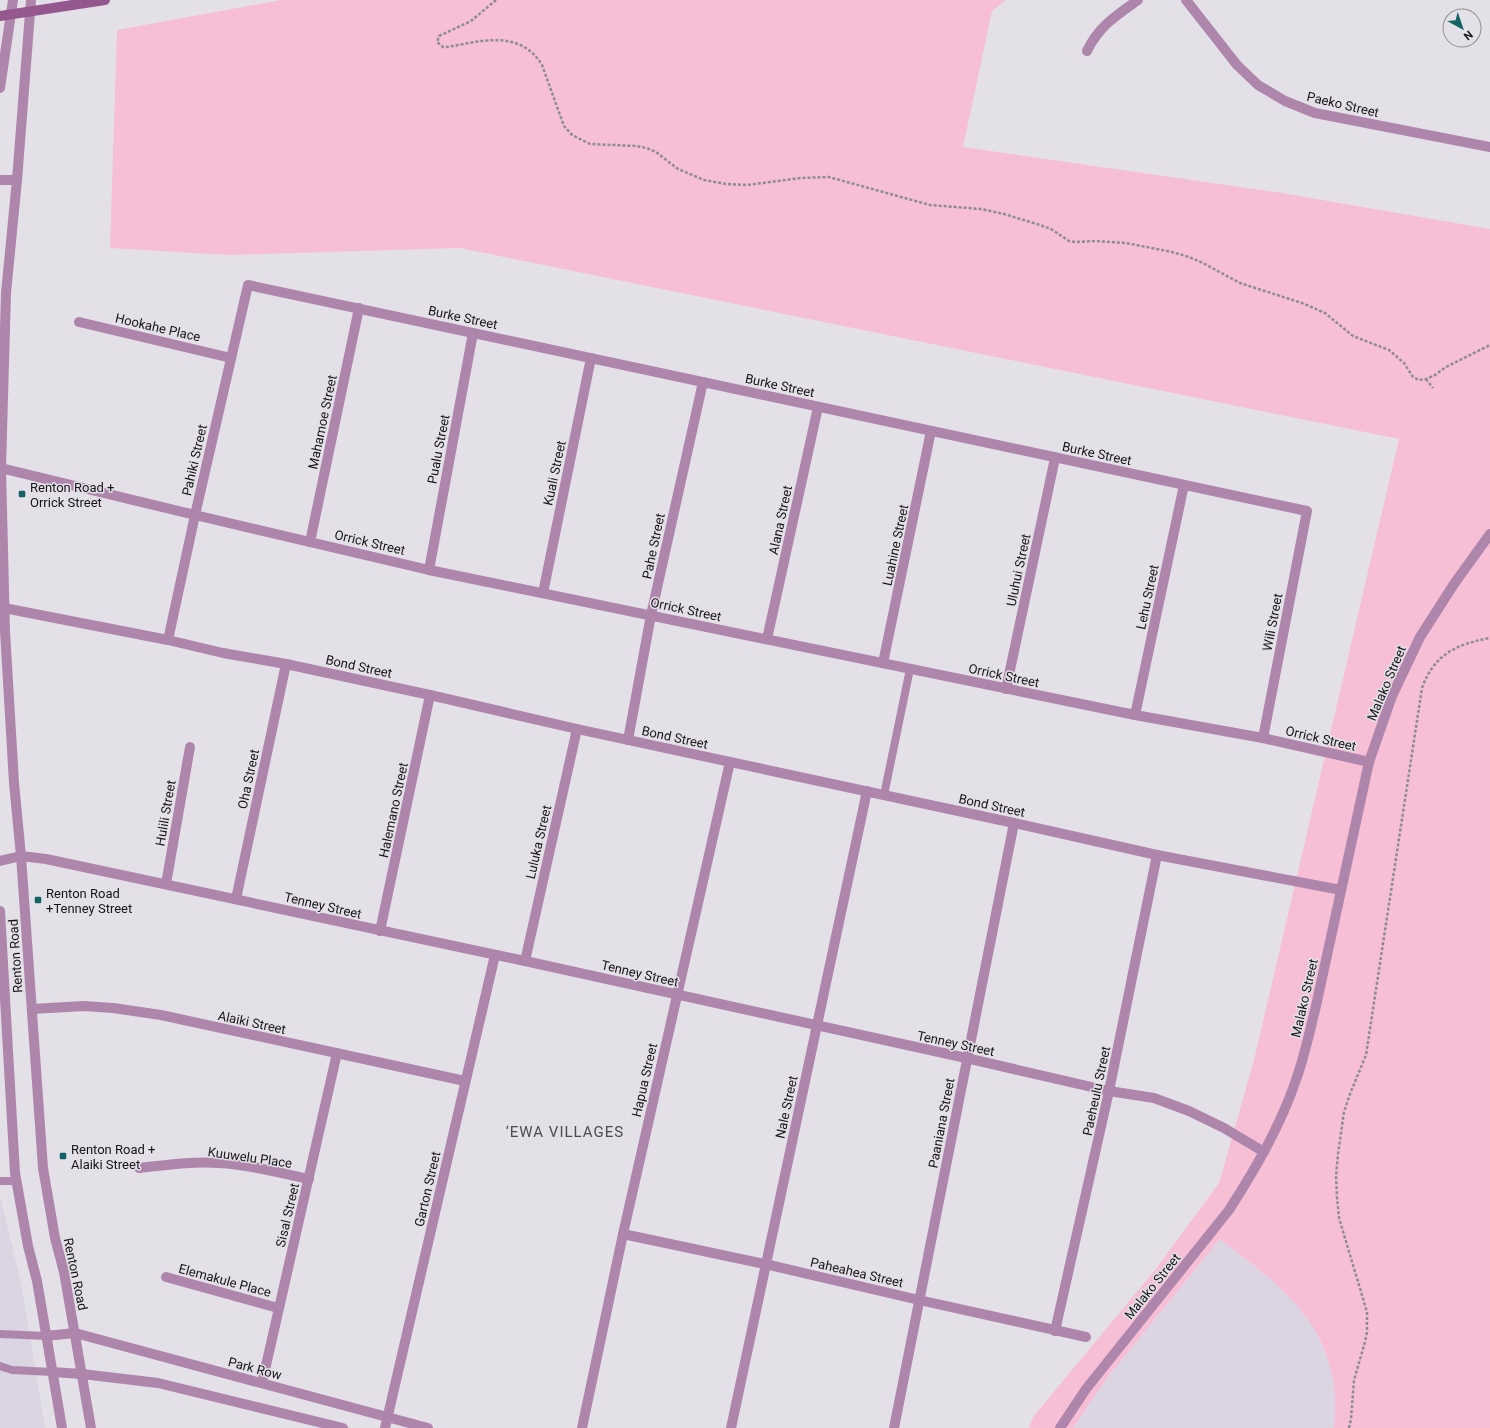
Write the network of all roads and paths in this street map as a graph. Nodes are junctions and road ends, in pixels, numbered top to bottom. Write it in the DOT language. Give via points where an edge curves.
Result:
graph roads {
  1 [pos="12,0"];
  2 [pos="32,0"];
  3 [pos="105,0"];
  4 [pos="496,0"];
  5 [pos="1138,0"];
  6 [pos="1186,0"];
  7 [pos="31,12"];
  8 [pos="11,14"];
  9 [pos="0,16"];
  10 [pos="1088,51"];
  11 [pos="0,85"];
  12 [pos="1490,147"];
  13 [pos="0,180"];
  14 [pos="17,180"];
  15 [pos="248,285"];
  16 [pos="359,308"];
  17 [pos="79,322"];
  18 [pos="473,333"];
  19 [pos="1490,345"];
  20 [pos="231,358"];
  21 [pos="591,358"];
  22 [pos="1426,379"];
  23 [pos="703,382"];
  24 [pos="1433,388"];
  25 [pos="818,407"];
  26 [pos="931,431"];
  27 [pos="1055,458"];
  28 [pos="1,468"];
  29 [pos="1184,485"];
  30 [pos="1307,511"];
  31 [pos="195,515"];
  32 [pos="1490,534"];
  33 [pos="310,542"];
  34 [pos="429,570"];
  35 [pos="543,593"];
  36 [pos="4,608"];
  37 [pos="651,615"];
  38 [pos="1490,638"];
  39 [pos="767,639"];
  40 [pos="168,640"];
  41 [pos="883,663"];
  42 [pos="286,664"];
  43 [pos="910,669"];
  44 [pos="1006,689"];
  45 [pos="430,695"];
  46 [pos="1135,715"];
  47 [pos="577,729"];
  48 [pos="1263,738"];
  49 [pos="628,740"];
  50 [pos="190,747"];
  51 [pos="730,762"];
  52 [pos="1369,762"];
  53 [pos="867,791"];
  54 [pos="884,795"];
  55 [pos="1014,823"];
  56 [pos="1157,855"];
  57 [pos="21,856"];
  58 [pos="0,861"];
  59 [pos="166,884"];
  60 [pos="1341,890"];
  61 [pos="236,899"];
  62 [pos="0,911"];
  63 [pos="380,931"];
  64 [pos="495,955"];
  65 [pos="525,961"];
  66 [pos="676,994"];
  67 [pos="32,1009"];
  68 [pos="816,1026"];
  69 [pos="337,1053"];
  70 [pos="966,1058"];
  71 [pos="465,1081"];
  72 [pos="1110,1091"];
  73 [pos="1264,1152"];
  74 [pos="139,1168"];
  75 [pos="309,1180"];
  76 [pos="0,1181"];
  77 [pos="16,1181"];
  78 [pos="623,1234"];
  79 [pos="765,1264"];
  80 [pos="166,1277"];
  81 [pos="919,1300"];
  82 [pos="278,1308"];
  83 [pos="1055,1331"];
  84 [pos="75,1333"];
  85 [pos="0,1334"];
  86 [pos="46,1336"];
  87 [pos="1086,1337"];
  88 [pos="0,1366"];
  89 [pos="52,1372"];
  90 [pos="82,1374"];
  91 [pos="262,1383"];
  92 [pos="387,1416"];
  93 [pos="62,1428"];
  94 [pos="92,1428"];
  95 [pos="344,1428"];
  96 [pos="385,1428"];
  97 [pos="428,1428"];
  98 [pos="582,1428"];
  99 [pos="731,1428"];
  100 [pos="894,1428"];
  101 [pos="1060,1428"];
  102 [pos="1349,1428"];
  1 -- 8 [label="street"];
  2 -- 7 [label="street, Renton Road"];
  3 -- 7 [label="main road"];
  4 -- 22 [label="path" via="471,21 439,36 437,42 447,47 495,39 514,42 530,50 542,64 564,126 572,136 581,141 602,146 646,148 656,152 678,169 704,180 747,185 829,177 930,205 981,209 1004,214 1040,225 1069,241 1110,241 1172,252 1203,263 1240,283 1315,308 1353,336 1389,350 1404,363 1413,377 1419,380"];
  5 -- 10 [label="street" via="1101,29"];
  6 -- 12 [label="street, Paeko Street" via="1236,65 1258,84 1285,101 1315,113"];
  7 -- 8 [label="main road"];
  7 -- 14 [label="street, Renton Road"];
  8 -- 9 [label="main road"];
  8 -- 11 [label="street"];
  13 -- 14 [label="street"];
  14 -- 28 [label="street, Renton Road" via="6,293"];
  15 -- 16 [label="street, Burke Street"];
  15 -- 20 [label="street, Pahiki Street"];
  16 -- 18 [label="street, Burke Street"];
  16 -- 33 [label="street, Mahamoe Street"];
  17 -- 20 [label="street, Hookahe Place"];
  18 -- 21 [label="street, Burke Street"];
  18 -- 34 [label="street, Pualu Street"];
  19 -- 22 [label="path"];
  20 -- 31 [label="street, Pahiki Street"];
  21 -- 23 [label="street, Burke Street"];
  21 -- 35 [label="street, Kuali Street"];
  22 -- 24 [label="path"];
  23 -- 25 [label="street, Burke Street"];
  23 -- 37 [label="street, Pahe Street"];
  25 -- 26 [label="street, Burke Street"];
  25 -- 39 [label="street, Alana Street"];
  26 -- 27 [label="street, Burke Street"];
  26 -- 41 [label="street, Luahine Street"];
  27 -- 29 [label="street, Burke Street"];
  27 -- 44 [label="street, Uluhui Street"];
  28 -- 31 [label="street, Orrick Street"];
  28 -- 36 [label="street, Renton Road"];
  29 -- 30 [label="street, Burke Street"];
  29 -- 46 [label="street, Lehu Street"];
  30 -- 48 [label="street, Wili Street"];
  31 -- 33 [label="street, Orrick Street"];
  31 -- 40 [label="street, Pahiki Street"];
  32 -- 52 [label="street, Malako Street" via="1420,637 1392,696"];
  33 -- 34 [label="street, Orrick Street"];
  34 -- 35 [label="street, Orrick Street"];
  35 -- 37 [label="street, Orrick Street"];
  36 -- 40 [label="street, Bond Street"];
  36 -- 57 [label="street, Renton Road"];
  37 -- 39 [label="street, Orrick Street"];
  37 -- 49 [label="street, Pahe Street"];
  38 -- 102 [label="path" via="1457,647 1444,655 1426,676 1422,688 1366,1055 1350,1094 1342,1124 1338,1154 1339,1218 1365,1305 1367,1321 1365,1342 1354,1380"];
  39 -- 41 [label="street, Orrick Street"];
  40 -- 42 [label="street, Bond Street"];
  41 -- 43 [label="street, Orrick Street"];
  42 -- 45 [label="street, Bond Street"];
  42 -- 61 [label="street, Oha Street"];
  43 -- 44 [label="street, Orrick Street"];
  43 -- 54 [label="lane"];
  44 -- 46 [label="street, Orrick Street"];
  45 -- 47 [label="street, Bond Street"];
  45 -- 63 [label="street, Halemano Street"];
  46 -- 48 [label="street, Orrick Street"];
  47 -- 49 [label="street, Bond Street"];
  47 -- 65 [label="street, Luluka Street"];
  48 -- 52 [label="street, Orrick Street"];
  49 -- 51 [label="street, Bond Street"];
  50 -- 59 [label="street, Hulili Street"];
  51 -- 53 [label="street, Bond Street"];
  51 -- 66 [label="street, Hapua Street"];
  52 -- 60 [label="street, Malako Street"];
  53 -- 54 [label="street, Bond Street"];
  53 -- 68 [label="street, Nale Street"];
  54 -- 55 [label="street, Bond Street"];
  55 -- 56 [label="street, Bond Street"];
  55 -- 70 [label="street, Paaniana Street"];
  56 -- 60 [label="street, Bond Street"];
  56 -- 72 [label="street, Paeheulu Street"];
  57 -- 58 [label="street, Tenney Street"];
  57 -- 59 [label="street, Tenney Street"];
  57 -- 67 [label="street, Renton Road"];
  59 -- 61 [label="street, Tenney Street"];
  60 -- 73 [label="street, Malako Street" via="1316,1006 1297,1078"];
  61 -- 63 [label="street, Tenney Street"];
  62 -- 77 [label="street, Renton Road"];
  63 -- 64 [label="street, Tenney Street"];
  64 -- 65 [label="street, Tenney Street"];
  64 -- 71 [label="street, Garton Street"];
  65 -- 66 [label="street, Tenney Street"];
  66 -- 68 [label="street, Tenney Street"];
  66 -- 78 [label="street, Hapua Street"];
  67 -- 69 [label="street, Alaiki Street" via="84,1006 113,1008"];
  67 -- 84 [label="street, Renton Road" via="43,1168"];
  68 -- 70 [label="street, Tenney Street"];
  68 -- 79 [label="street, Nale Street"];
  69 -- 71 [label="street, Alaiki Street"];
  69 -- 75 [label="street, Sisal Street"];
  70 -- 72 [label="street, Tenney Street"];
  70 -- 81 [label="street, Paaniana Street"];
  71 -- 92 [label="street, Garton Street"];
  72 -- 73 [label="street, Tenney Street" via="1154,1098 1188,1111 1224,1128"];
  72 -- 83 [label="street, Paeheulu Street"];
  73 -- 101 [label="street, Malako Street" via="1228,1210 1086,1389"];
  74 -- 75 [label="street, Kuuwelu Place" via="190,1162 219,1162"];
  75 -- 82 [label="street, Sisal Street"];
  76 -- 77 [label="lane"];
  77 -- 86 [label="street, Renton Road"];
  78 -- 79 [label="street, Paheahea Street"];
  78 -- 98 [label="street, Hapua Street"];
  79 -- 81 [label="street, Paheahea Street"];
  79 -- 99 [label="street, Nale Street"];
  80 -- 82 [label="street, Elemakule Place"];
  81 -- 83 [label="street, Paheahea Street"];
  81 -- 100 [label="street, Paaniana Street"];
  82 -- 91 [label="street, Sisal Street"];
  83 -- 87 [label="street, Paheahea Street"];
  84 -- 86 [label="street"];
  84 -- 90 [label="street, Renton Road"];
  84 -- 91 [label="street, Park Row"];
  85 -- 86 [label="lane"];
  86 -- 89 [label="street, Renton Road"];
  88 -- 89 [label="lane" via="12,1370"];
  89 -- 90 [label="street"];
  89 -- 93 [label="street, Renton Road"];
  90 -- 94 [label="street, Renton Road"];
  90 -- 95 [label="street" via="158,1383"];
  91 -- 92 [label="street, Park Row"];
  92 -- 96 [label="street, Garton Street"];
  92 -- 97 [label="street, Park Row"];
}
